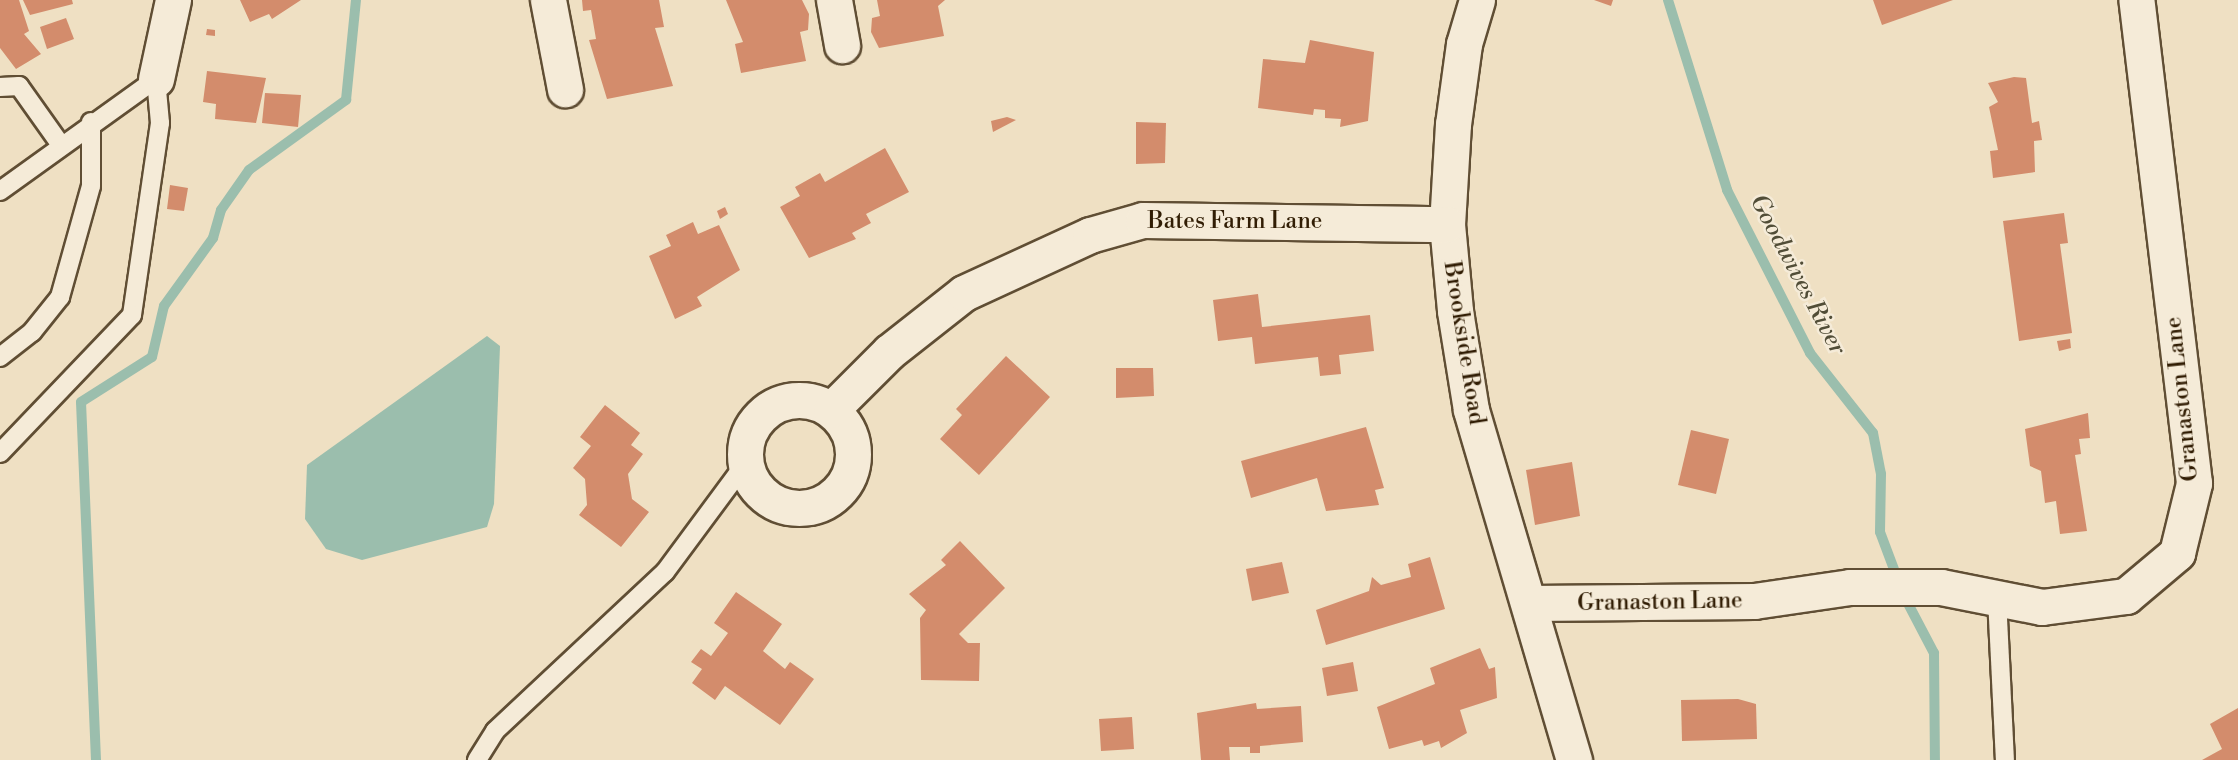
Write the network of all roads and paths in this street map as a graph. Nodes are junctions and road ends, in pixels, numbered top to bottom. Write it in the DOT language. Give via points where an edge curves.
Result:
graph roads {
  1 [pos="173,0"];
  2 [pos="548,0"];
  3 [pos="834,0"];
  4 [pos="1477,0"];
  5 [pos="2136,0"];
  6 [pos="842,45"];
  7 [pos="156,79"];
  8 [pos="0,87"];
  9 [pos="565,89"];
  10 [pos="92,122"];
  11 [pos="61,145"];
  12 [pos="0,191"];
  13 [pos="1447,224"];
  14 [pos="0,357"];
  15 [pos="831,410"];
  16 [pos="0,453"];
  17 [pos="745,464"];
  18 [pos="1997,598"];
  19 [pos="1530,603"];
  20 [pos="477,760"];
  21 [pos="1574,760"];
  22 [pos="2006,760"];
  1 -- 7 [label="street"];
  2 -- 9 [label="street"];
  3 -- 6 [label="street"];
  4 -- 13 [label="street, Brookside Road" via="1464,44"];
  5 -- 18 [label="street, Granaston Lane" via="2194,482 2177,554 2126,596 2042,607"];
  7 -- 10 [label="lane"];
  7 -- 16 [label="lane" via="160,123 132,315"];
  8 -- 11 [label="lane" via="19,86"];
  10 -- 11 [label="lane"];
  10 -- 14 [label="lane" via="91,186 60,297 32,332"];
  11 -- 12 [label="lane"];
  13 -- 15 [label="street, Bates Farm Lane" via="1143,220 1090,235 964,293 889,352"];
  13 -- 19 [label="street, Brookside Road" via="1471,410"];
  15 -- 17 [label="street" via="790,400 770,408 754,422"];
  15 -- 17 [label="street" via="845,425 853,466 829,501 809,508 768,499"];
  17 -- 20 [label="lane" via="664,572 495,731"];
  18 -- 19 [label="street, Granaston Lane" via="1941,587 1850,587 1754,601"];
  18 -- 22 [label="lane"];
  19 -- 21 [label="street, Brookside Road"];
}
